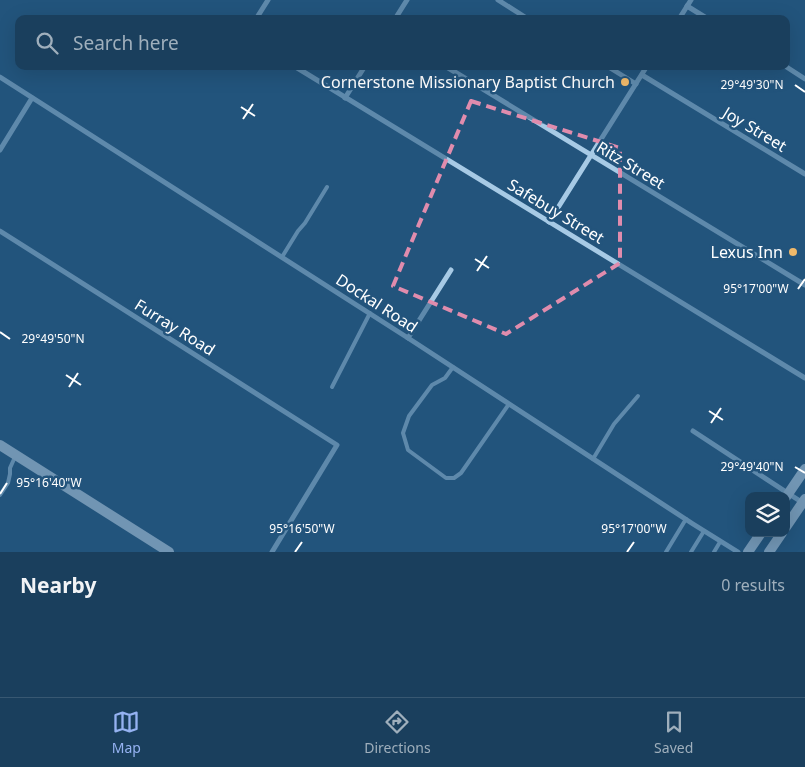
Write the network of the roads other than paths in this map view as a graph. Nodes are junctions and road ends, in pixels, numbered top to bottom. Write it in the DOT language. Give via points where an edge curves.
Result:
graph roads {
  1 [pos="268,0"];
  2 [pos="407,0"];
  3 [pos="498,0"];
  4 [pos="691,0"];
  5 [pos="687,6"];
  6 [pos="259,15"];
  7 [pos="398,15"];
  8 [pos="522,15"];
  9 [pos="681,15"];
  10 [pos="702,15"];
  11 [pos="790,69"];
  12 [pos="300,70"];
  13 [pos="362,70"];
  14 [pos="452,70"];
  15 [pos="613,70"];
  16 [pos="645,70"];
  17 [pos="642,75"];
  18 [pos="0,77"];
  19 [pos="805,79"];
  20 [pos="636,84"];
  21 [pos="32,98"];
  22 [pos="345,98"];
  23 [pos="0,150"];
  24 [pos="591,156"];
  25 [pos="805,174"];
  26 [pos="328,187"];
  27 [pos="549,222"];
  28 [pos="0,231"];
  29 [pos="282,258"];
  30 [pos="452,270"];
  31 [pos="805,285"];
  32 [pos="370,313"];
  33 [pos="408,338"];
  34 [pos="453,367"];
  35 [pos="805,378"];
  36 [pos="332,387"];
  37 [pos="638,396"];
  38 [pos="509,404"];
  39 [pos="692,431"];
  40 [pos="0,445"];
  41 [pos="16,455"];
  42 [pos="593,459"];
  43 [pos="805,469"];
  44 [pos="783,492"];
  45 [pos="789,492"];
  46 [pos="0,495"];
  47 [pos="790,496"];
  48 [pos="804,502"];
  49 [pos="686,520"];
  50 [pos="790,521"];
  51 [pos="704,531"];
  52 [pos="758,537"];
  53 [pos="779,537"];
  54 [pos="720,542"];
  55 [pos="169,552"];
  56 [pos="272,552"];
  57 [pos="668,552"];
  58 [pos="691,552"];
  59 [pos="714,552"];
  60 [pos="738,552"];
  61 [pos="748,552"];
  62 [pos="769,552"];
  1 -- 6 [label="street"];
  2 -- 7 [label="street"];
  3 -- 8 [label="street"];
  4 -- 5 [label="street"];
  5 -- 9 [label="street"];
  5 -- 10 [label="street"];
  11 -- 19 [label="street"];
  12 -- 22 [label="street, Safebuy Street"];
  13 -- 22 [label="street"];
  14 -- 24 [label="street, Ritz Street"];
  15 -- 20 [label="street"];
  16 -- 17 [label="street"];
  17 -- 20 [label="street"];
  17 -- 25 [label="street, Joy Street"];
  18 -- 21 [label="street, Dockal Road"];
  20 -- 24 [label="street"];
  21 -- 23 [label="street"];
  21 -- 29 [label="street, Dockal Road"];
  22 -- 27 [label="street, Safebuy Street"];
  24 -- 27 [label="street"];
  24 -- 31 [label="street, Ritz Street"];
  26 -- 29 [label="lane"];
  27 -- 35 [label="street, Safebuy Street"];
  28 -- 56 [label="street, Furray Road" via="336,445"];
  29 -- 32 [label="street, Dockal Road"];
  30 -- 33 [label="street"];
  32 -- 33 [label="street, Dockal Road"];
  32 -- 36 [label="lane"];
  33 -- 34 [label="street, Dockal Road"];
  34 -- 38 [label="street, Dockal Road"];
  34 -- 38 [label="lane" via="446,378 432,385 409,416 403,433 408,450 446,478 454,478 461,473"];
  37 -- 42 [label="lane" via="614,424"];
  38 -- 42 [label="street, Dockal Road"];
  39 -- 44 [label="street"];
  40 -- 41 [label="main road"];
  41 -- 46 [label="lane" via="8,482"];
  41 -- 55 [label="main road"];
  42 -- 49 [label="street, Dockal Road"];
  43 -- 45 [label="main road"];
  47 -- 48 [label="street"];
  48 -- 50 [label="main road"];
  49 -- 51 [label="street, Dockal Road"];
  49 -- 57 [label="lane"];
  51 -- 54 [label="street, Dockal Road"];
  51 -- 58 [label="lane"];
  52 -- 61 [label="main road"];
  53 -- 62 [label="main road"];
  54 -- 59 [label="lane"];
  54 -- 60 [label="street, Dockal Road"];
}
